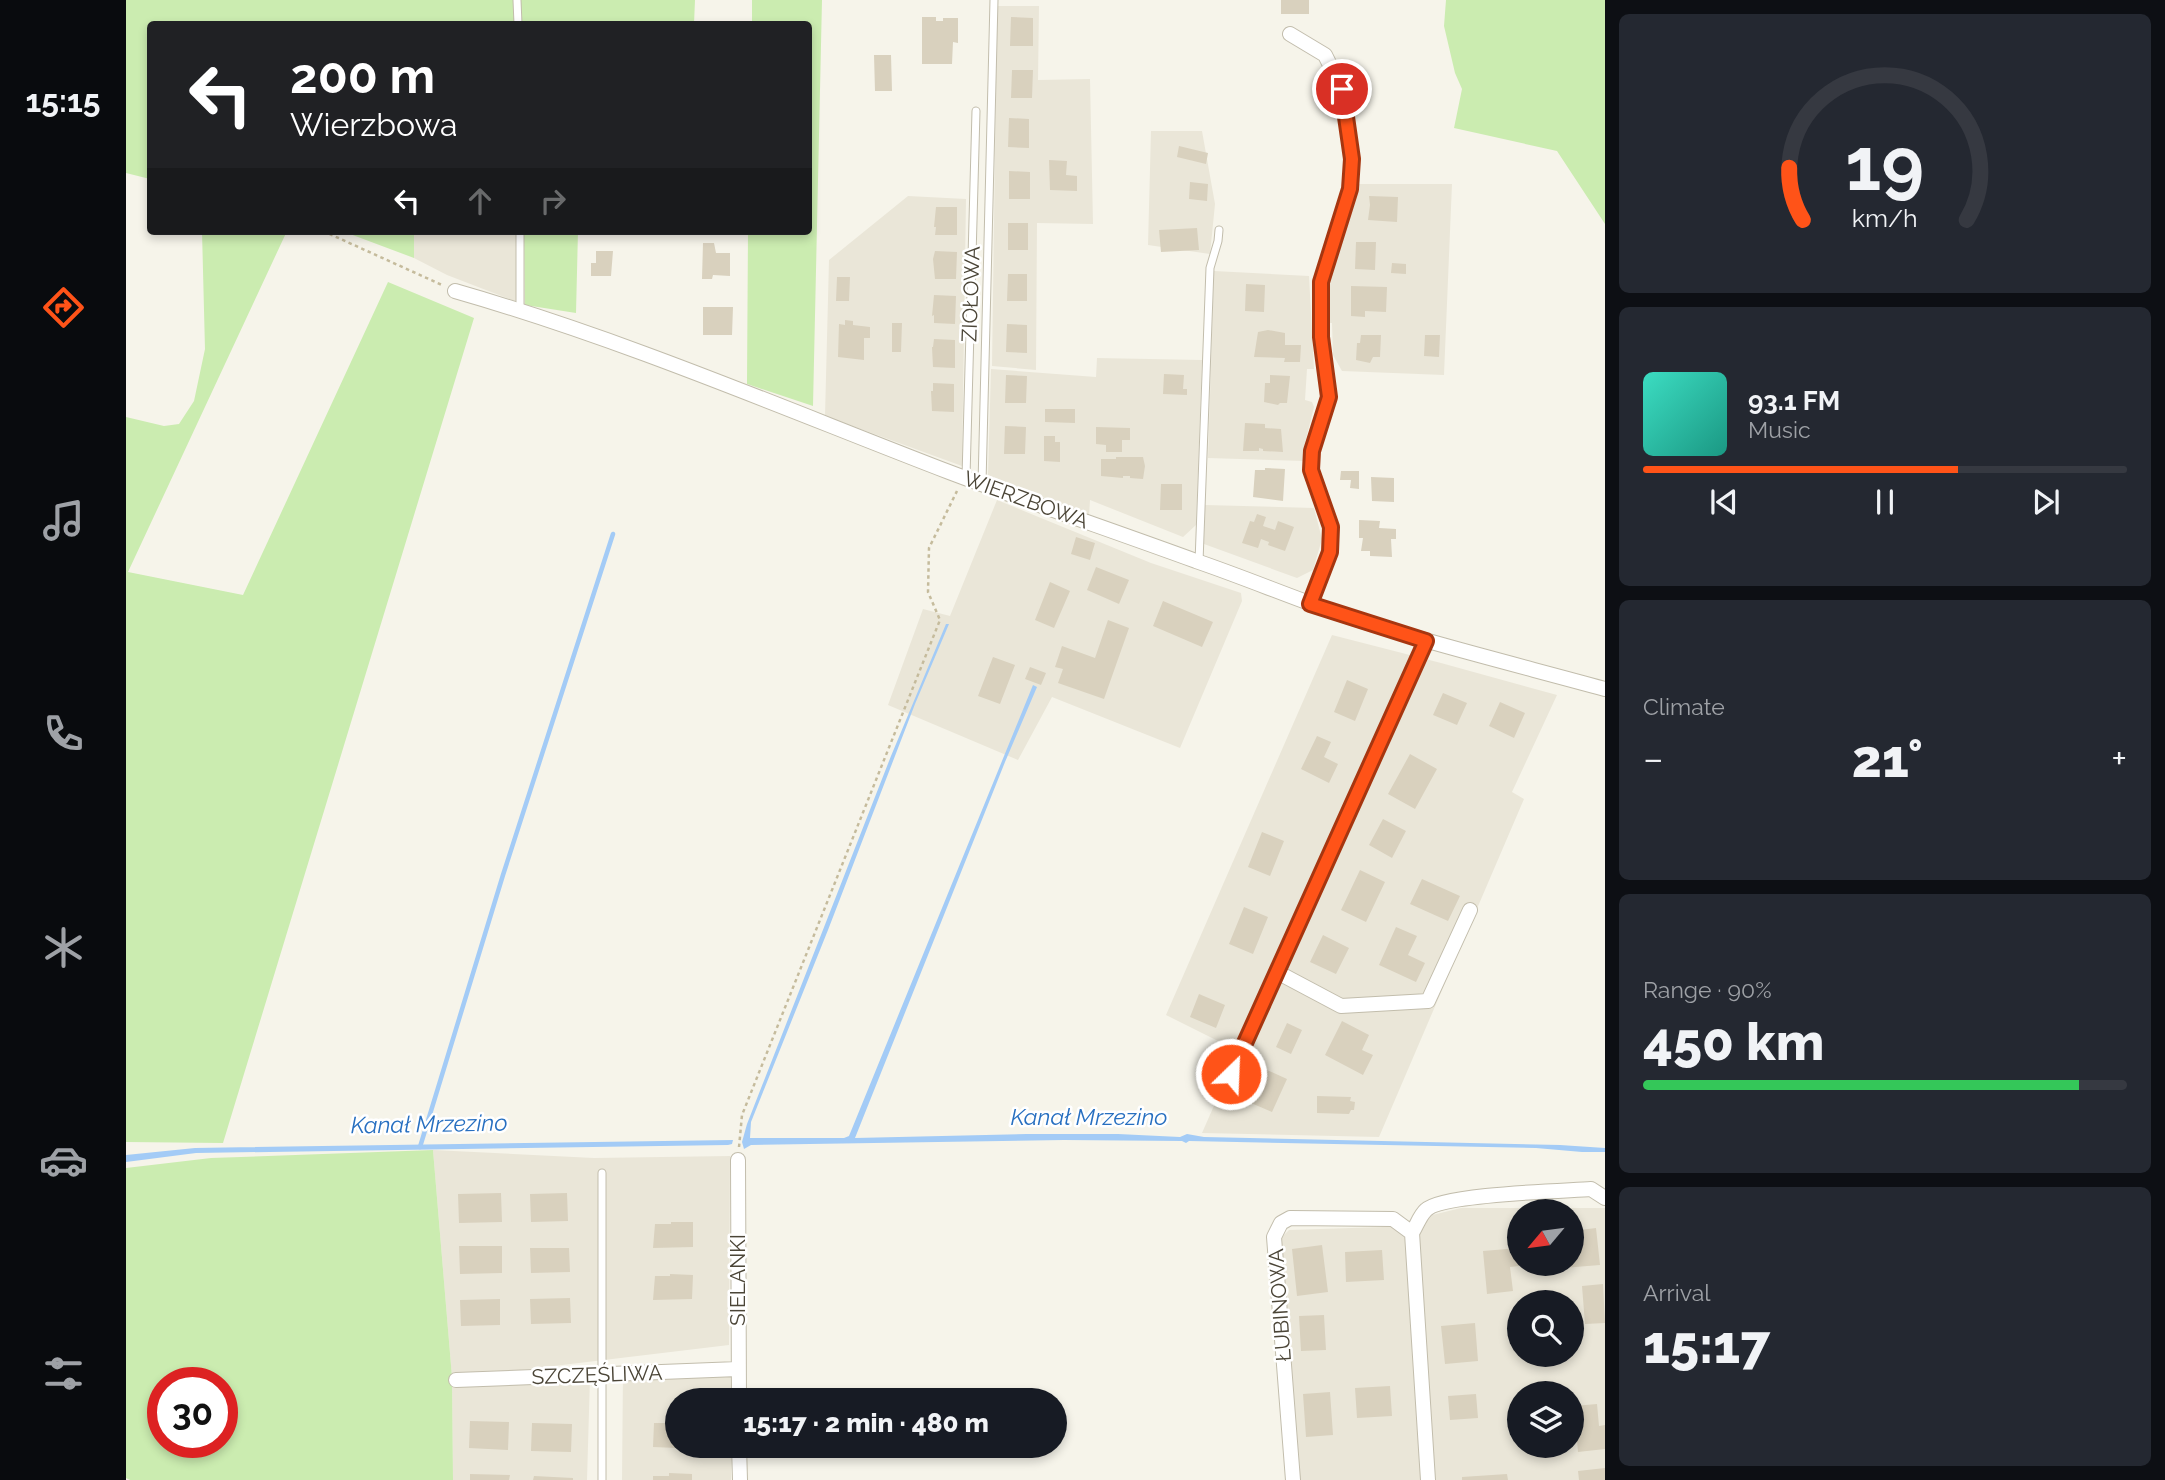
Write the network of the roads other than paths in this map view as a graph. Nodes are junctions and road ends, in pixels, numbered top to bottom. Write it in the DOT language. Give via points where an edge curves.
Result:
graph roads {
  1 [pos="517,0"];
  2 [pos="993,0"];
  3 [pos="517,21"];
  4 [pos="1290,34"];
  5 [pos="976,111"];
  6 [pos="1219,230"];
  7 [pos="520,235"];
  8 [pos="454,291"];
  9 [pos="520,310"];
  10 [pos="965,478"];
  11 [pos="982,484"];
  12 [pos="1199,562"];
  13 [pos="1310,604"];
  14 [pos="1426,641"];
  15 [pos="1605,689"];
  16 [pos="1470,910"];
  17 [pos="1277,972"];
  18 [pos="1231,1074"];
  19 [pos="738,1160"];
  20 [pos="602,1173"];
  21 [pos="1605,1198"];
  22 [pos="1412,1233"];
  23 [pos="738,1369"];
  24 [pos="603,1375"];
  25 [pos="456,1380"];
  26 [pos="739,1388"];
  27 [pos="739,1458"];
  28 [pos="602,1480"];
  29 [pos="740,1480"];
  30 [pos="1293,1480"];
  31 [pos="1428,1480"];
  1 -- 3 [label="lane"];
  2 -- 11 [label="lane"];
  4 -- 13 [label="street" via="1325,55 1342,89 1352,159 1350,189 1321,282 1321,337 1329,397 1312,451 1311,470 1331,527 1330,552"];
  5 -- 10 [label="lane, ZIOŁOWA"];
  6 -- 12 [label="lane" via="1210,268"];
  7 -- 9 [label="lane"];
  8 -- 9 [label="street, WIERZBOWA"];
  9 -- 10 [label="street, WIERZBOWA" via="642,352"];
  10 -- 11 [label="street, WIERZBOWA"];
  11 -- 12 [label="street, WIERZBOWA"];
  12 -- 13 [label="street, WIERZBOWA"];
  13 -- 14 [label="street, WIERZBOWA"];
  14 -- 15 [label="street, WIERZBOWA"];
  14 -- 17 [label="street"];
  16 -- 17 [label="street" via="1428,1000 1341,1006"];
  17 -- 18 [label="street"];
  19 -- 23 [label="street, SIELANKI"];
  20 -- 24 [label="lane"];
  21 -- 22 [label="street" via="1591,1189 1443,1202 1426,1209"];
  22 -- 30 [label="street, ŁUBINOWA" via="1393,1219 1290,1218 1280,1223 1274,1237"];
  22 -- 31 [label="street"];
  23 -- 24 [label="street, SZCZĘŚLIWA"];
  23 -- 26 [label="street, SIELANKI"];
  24 -- 25 [label="street, SZCZĘŚLIWA"];
  24 -- 28 [label="lane"];
  27 -- 29 [label="street"];
}
